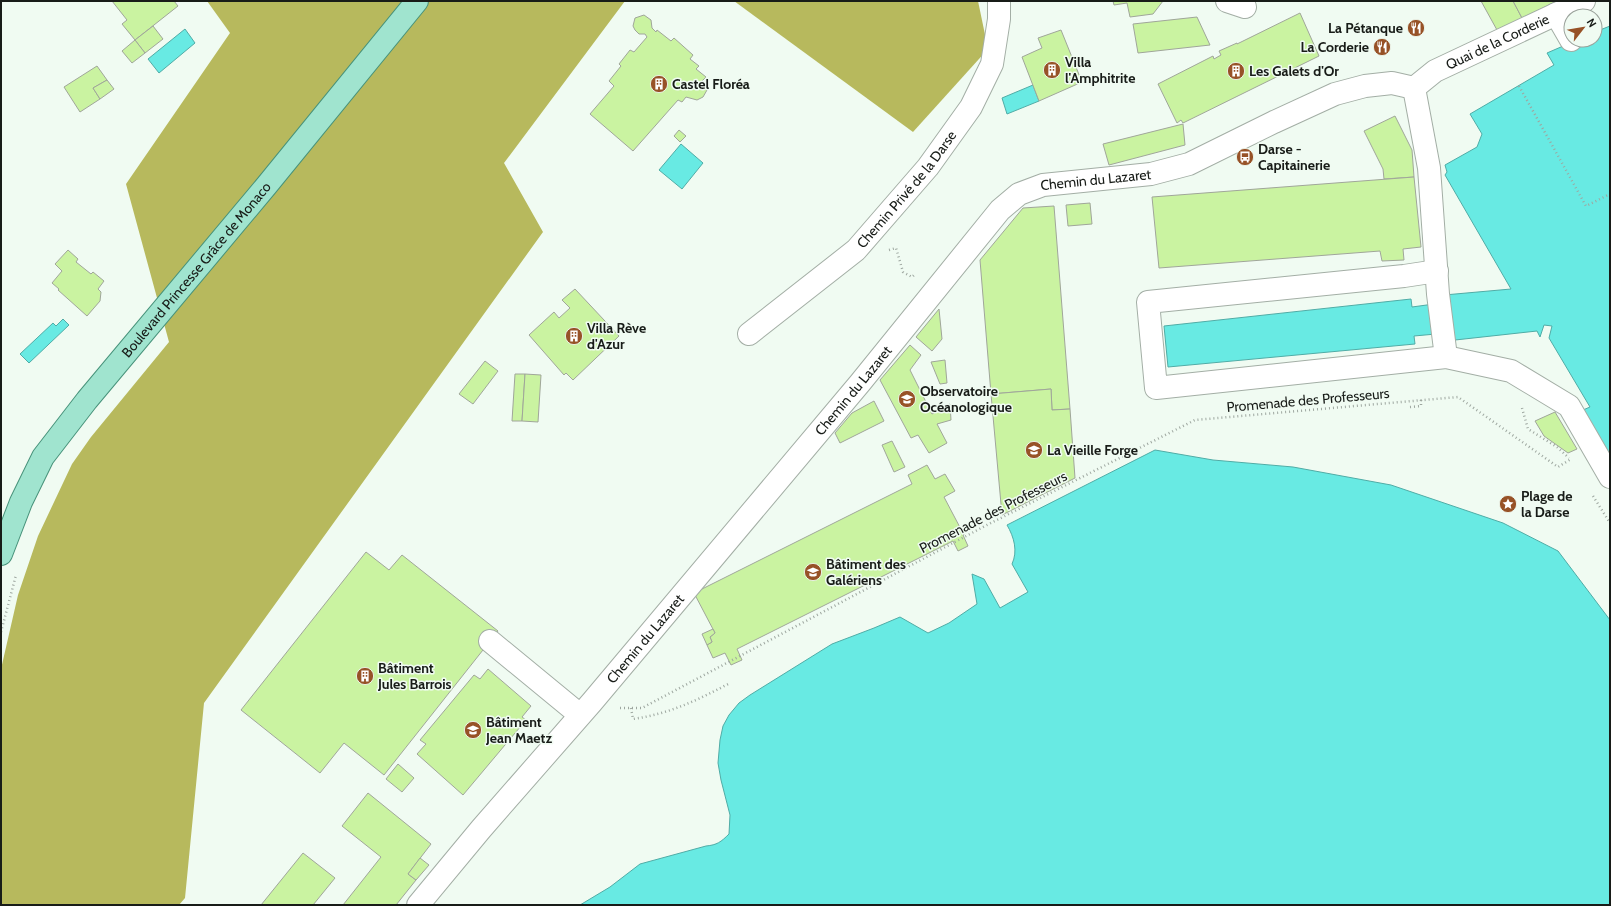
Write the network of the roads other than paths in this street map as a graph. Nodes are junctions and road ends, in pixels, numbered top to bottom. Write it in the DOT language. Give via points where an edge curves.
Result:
graph roads {
  1 [pos="417,1"];
  2 [pos="999,1"];
  3 [pos="1584,1"];
  4 [pos="1556,14"];
  5 [pos="1563,26"];
  6 [pos="1414,88"];
  7 [pos="1436,271"];
  8 [pos="749,334"];
  9 [pos="1445,350"];
  10 [pos="1610,477"];
  11 [pos="1,554"];
  12 [pos="490,641"];
  13 [pos="580,716"];
  14 [pos="418,905"];
  1 -- 11 [label="main road, Boulevard Princesse Grâce de Monaco" via="87,400 43,457 21,502"];
  2 -- 8 [label="street, Chemin Privé de la Darse" via="992,64 971,107 928,167 856,250"];
  3 -- 4 [label="street, Quai de la Corderie"];
  4 -- 5 [label="street"];
  4 -- 6 [label="street, Quai de la Corderie" via="1435,71"];
  6 -- 7 [label="street" via="1429,168"];
  6 -- 13 [label="street, Chemin du Lazaret" via="1392,83 1365,86 1335,94 1189,164 1151,174 1043,185 1019,194 1000,210 860,383"];
  7 -- 9 [label="street"];
  7 -- 9 [label="street" via="1148,302 1156,388"];
  9 -- 10 [label="street" via="1511,372 1569,406"];
  12 -- 13 [label="street"];
  13 -- 14 [label="street, Chemin du Lazaret"];
}
